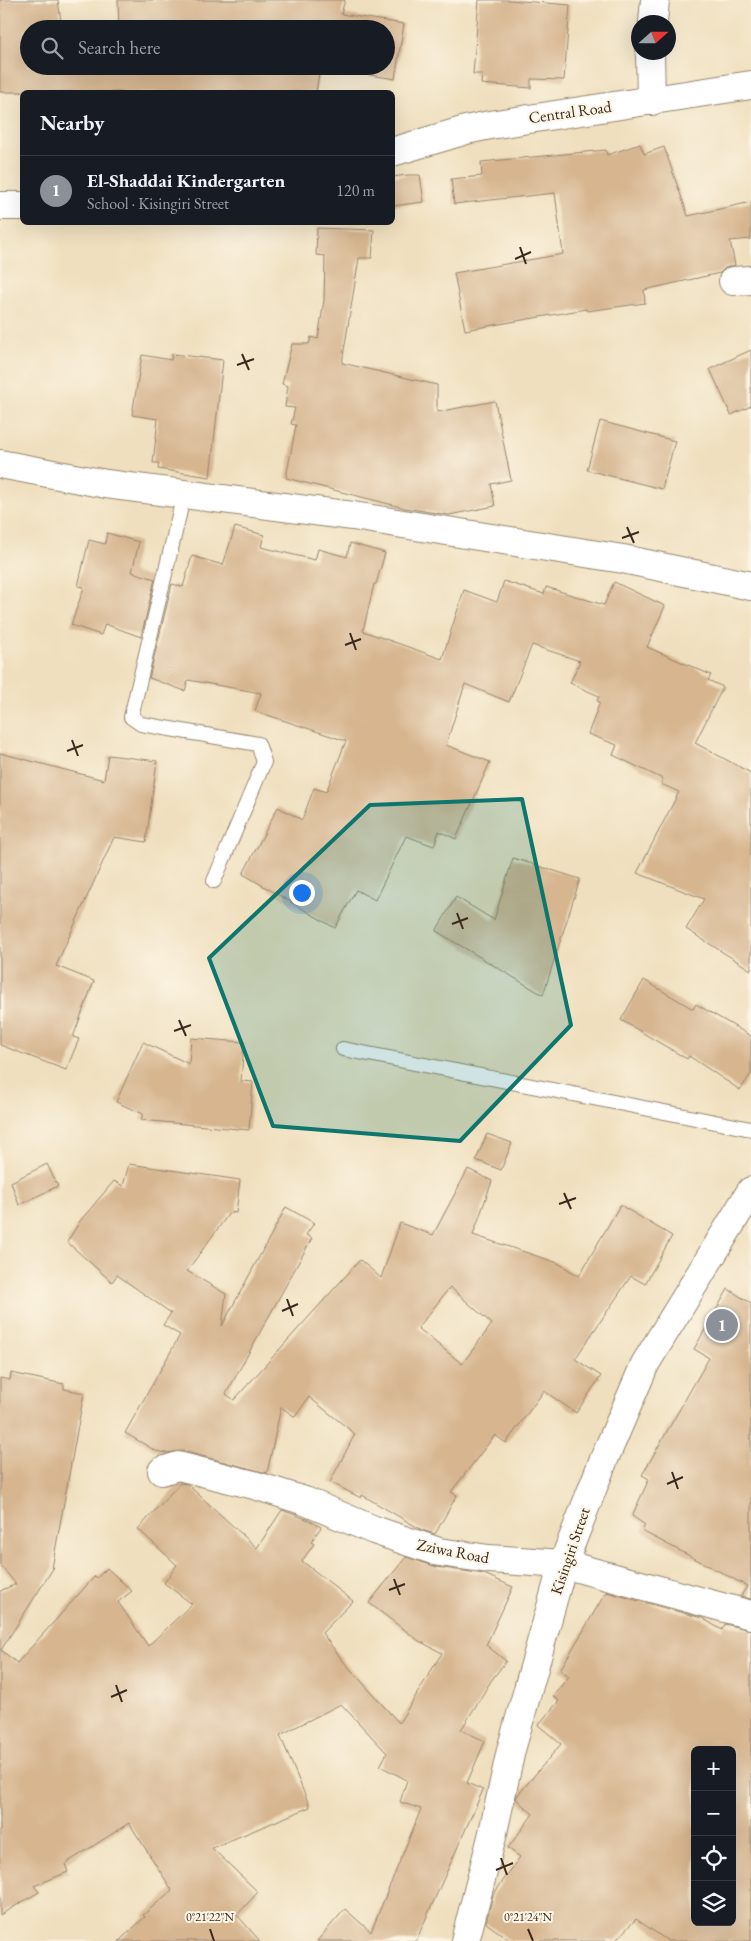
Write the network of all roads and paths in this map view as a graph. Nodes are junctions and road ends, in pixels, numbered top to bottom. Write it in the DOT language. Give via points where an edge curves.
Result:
graph roads {
  1 [pos="655,0"];
  2 [pos="654,15"];
  3 [pos="650,60"];
  4 [pos="751,85"];
  5 [pos="650,101"];
  6 [pos="395,151"];
  7 [pos="0,206"];
  8 [pos="20,206"];
  9 [pos="0,464"];
  10 [pos="184,494"];
  11 [pos="751,586"];
  12 [pos="214,881"];
  13 [pos="343,1049"];
  14 [pos="751,1129"];
  15 [pos="751,1191"];
  16 [pos="162,1471"];
  17 [pos="563,1564"];
  18 [pos="751,1615"];
  19 [pos="465,1941"];
  1 -- 2 [label="street"];
  3 -- 5 [label="street"];
  4 -- 5 [label="street, Central Road"];
  5 -- 6 [label="street, Central Road" via="490,125"];
  7 -- 8 [label="street"];
  9 -- 10 [label="street" via="106,484"];
  10 -- 11 [label="street" via="382,520 623,559"];
  10 -- 12 [label="lane" via="132,717 141,724 258,744 264,762"];
  13 -- 14 [label="lane"];
  15 -- 17 [label="street, Kisingiri Street" via="645,1364"];
  16 -- 17 [label="street, Zziwa Road" via="178,1466 254,1484 439,1552"];
  17 -- 18 [label="street, Zziwa Road"];
  17 -- 19 [label="street, Kisingiri Street" via="511,1750"];
}
